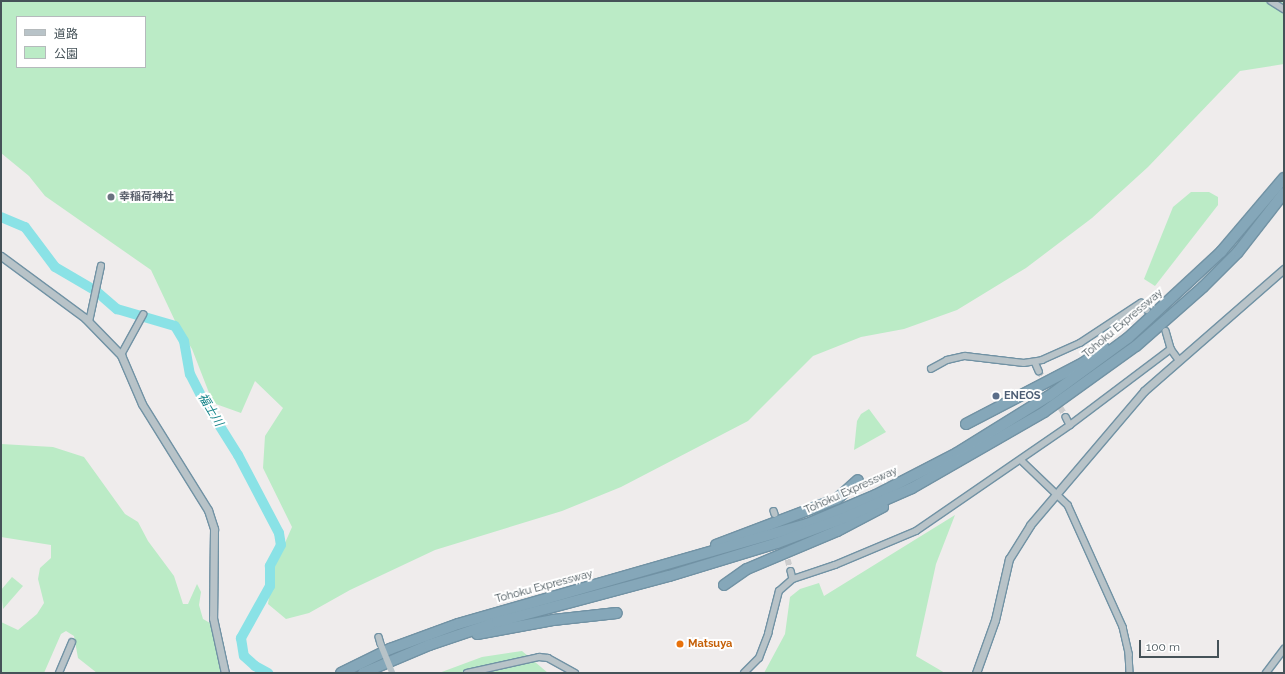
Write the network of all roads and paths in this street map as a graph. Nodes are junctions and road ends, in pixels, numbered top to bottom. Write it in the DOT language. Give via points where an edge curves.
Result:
graph roads {
  1 [pos="1271,1"];
  2 [pos="1284,9"];
  3 [pos="1284,178"];
  4 [pos="1284,193"];
  5 [pos="1,256"];
  6 [pos="101,266"];
  7 [pos="1284,270"];
  8 [pos="1164,306"];
  9 [pos="1147,310"];
  10 [pos="143,315"];
  11 [pos="89,322"];
  12 [pos="1166,331"];
  13 [pos="1171,349"];
  14 [pos="121,355"];
  15 [pos="1179,360"];
  16 [pos="1035,362"];
  17 [pos="931,369"];
  18 [pos="1039,371"];
  19 [pos="1066,417"];
  20 [pos="966,424"];
  21 [pos="1070,425"];
  22 [pos="1020,460"];
  23 [pos="962,461"];
  24 [pos="858,480"];
  25 [pos="1055,494"];
  26 [pos="791,571"];
  27 [pos="632,576"];
  28 [pos="793,579"];
  29 [pos="724,585"];
  30 [pos="617,613"];
  31 [pos="379,638"];
  32 [pos="72,642"];
  33 [pos="428,645"];
  34 [pos="1284,649"];
  35 [pos="60,673"];
  36 [pos="225,673"];
  37 [pos="342,673"];
  38 [pos="363,673"];
  39 [pos="393,673"];
  40 [pos="467,673"];
  41 [pos="575,673"];
  42 [pos="744,673"];
  43 [pos="976,673"];
  44 [pos="1130,673"];
  45 [pos="1266,673"];
  1 -- 2 [label="street"];
  3 -- 8 [label="highway, Tohoku Expressway" via="1221,252"];
  4 -- 23 [label="highway, Tohoku Expressway" via="1238,252 1175,315 1091,380 1044,412"];
  5 -- 11 [label="street"];
  6 -- 11 [label="street"];
  7 -- 15 [label="street"];
  8 -- 20 [label="highway" via="1083,364"];
  8 -- 27 [label="highway, Tohoku Expressway" via="1128,338 1054,392 957,453 906,480 807,524"];
  9 -- 16 [label="street" via="1141,303 1080,343"];
  10 -- 14 [label="street"];
  11 -- 14 [label="street"];
  12 -- 13 [label="street"];
  13 -- 15 [label="street"];
  13 -- 21 [label="street"];
  14 -- 36 [label="street" via="142,404 213,523 213,618"];
  15 -- 25 [label="street" via="1144,391"];
  16 -- 17 [label="street" via="965,356 947,360"];
  16 -- 18 [label="street"];
  19 -- 21 [label="street"];
  21 -- 22 [label="street"];
  22 -- 25 [label="street"];
  22 -- 28 [label="street" via="916,530 835,566"];
  23 -- 29 [label="highway" via="875,512 747,569"];
  23 -- 33 [label="highway, Tohoku Expressway" via="886,500 810,532 669,576 497,622"];
  24 -- 27 [label="highway" via="837,499"];
  25 -- 43 [label="street" via="1018,540 1009,559 995,620"];
  25 -- 44 [label="street" via="1068,505 1116,609 1129,654"];
  26 -- 28 [label="street"];
  27 -- 37 [label="highway, Tohoku Expressway" via="458,624 390,649"];
  28 -- 42 [label="street" via="778,591 768,634 759,658"];
  30 -- 33 [label="highway" via="554,620"];
  31 -- 39 [label="street, bridge"];
  32 -- 35 [label="street"];
  33 -- 38 [label="highway, Tohoku Expressway"];
  34 -- 45 [label="street"];
  40 -- 41 [label="street" via="539,657 548,658"];
}
